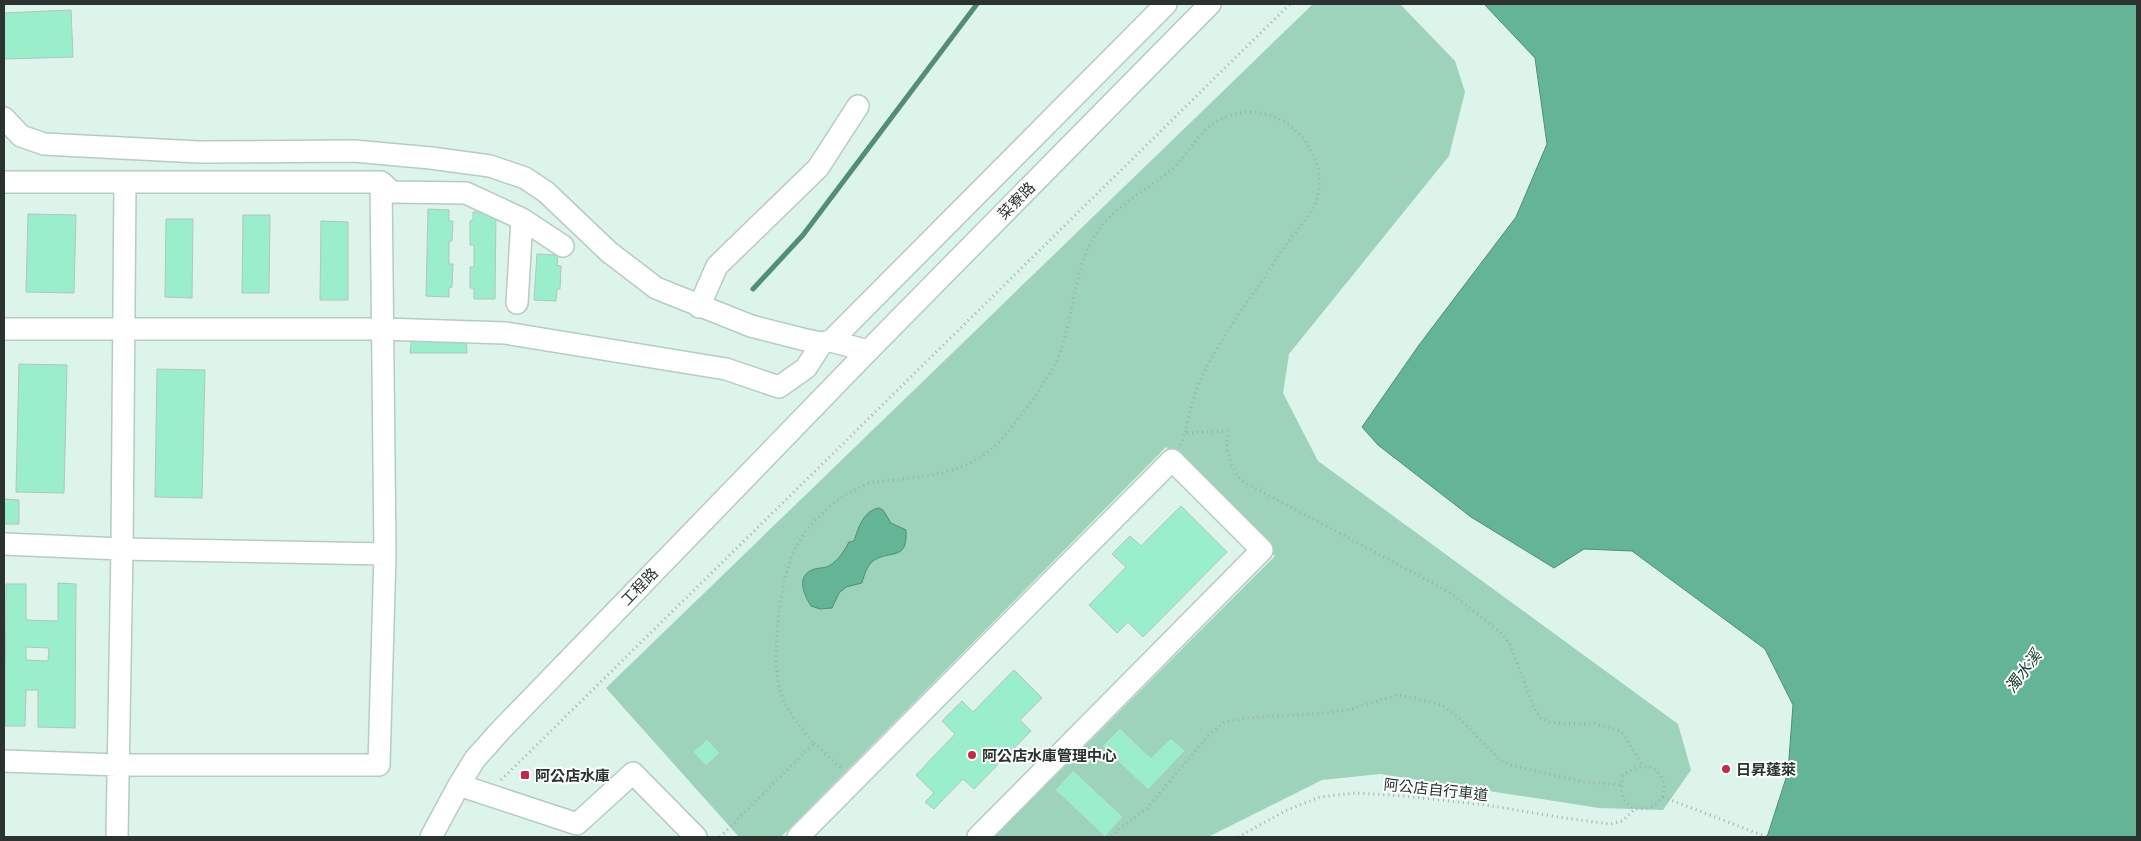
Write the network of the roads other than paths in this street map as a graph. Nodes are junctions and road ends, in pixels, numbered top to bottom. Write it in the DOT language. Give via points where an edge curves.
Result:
graph roads {
  1 [pos="1166,4"];
  2 [pos="1210,4"];
  3 [pos="858,106"];
  4 [pos="4,118"];
  5 [pos="4,182"];
  6 [pos="125,182"];
  7 [pos="381,182"];
  8 [pos="522,219"];
  9 [pos="563,246"];
  10 [pos="517,303"];
  11 [pos="699,307"];
  12 [pos="123,327"];
  13 [pos="4,329"];
  14 [pos="384,329"];
  15 [pos="820,341"];
  16 [pos="868,351"];
  17 [pos="4,544"];
  18 [pos="122,549"];
  19 [pos="385,554"];
  20 [pos="4,761"];
  21 [pos="118,765"];
  22 [pos="459,785"];
  23 [pos="116,837"];
  24 [pos="431,837"];
  25 [pos="696,837"];
  26 [pos="798,837"];
  27 [pos="978,837"];
  1 -- 15 [label="street"];
  2 -- 16 [label="street, 菜寮路"];
  3 -- 11 [label="street" via="818,168 717,266"];
  4 -- 11 [label="street" via="21,136 44,144 199,152 354,152 490,166 525,178 546,192 609,252 656,288"];
  5 -- 6 [label="street"];
  6 -- 7 [label="street"];
  6 -- 12 [label="street"];
  7 -- 8 [label="street" via="392,192 466,193"];
  7 -- 14 [label="street"];
  8 -- 9 [label="street"];
  8 -- 10 [label="street"];
  11 -- 15 [label="street" via="751,326"];
  12 -- 13 [label="street"];
  12 -- 14 [label="street"];
  12 -- 18 [label="street"];
  14 -- 15 [label="street" via="505,333 726,369 779,387 806,368"];
  14 -- 19 [label="street"];
  15 -- 16 [label="street"];
  16 -- 22 [label="street, 工程路" via="500,731"];
  17 -- 18 [label="street"];
  18 -- 19 [label="street"];
  18 -- 21 [label="street"];
  19 -- 21 [label="street" via="379,765"];
  20 -- 21 [label="street"];
  21 -- 23 [label="street"];
  22 -- 24 [label="street, 工程路"];
  22 -- 25 [label="street" via="578,824 633,773"];
  26 -- 27 [label="street" via="1172,460 1262,550"];
}
